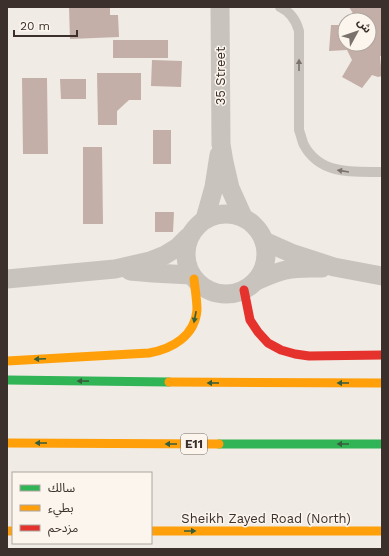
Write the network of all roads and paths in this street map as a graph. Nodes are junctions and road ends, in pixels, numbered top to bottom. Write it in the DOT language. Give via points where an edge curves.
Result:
graph roads {
  1 [pos="220,7"];
  2 [pos="280,7"];
  3 [pos="221,144"];
  4 [pos="382,172"];
  5 [pos="243,217"];
  6 [pos="204,219"];
  7 [pos="188,237"];
  8 [pos="264,241"];
  9 [pos="334,267"];
  10 [pos="114,269"];
  11 [pos="382,276"];
  12 [pos="192,277"];
  13 [pos="7,279"];
  14 [pos="250,286"];
  15 [pos="382,355"];
  16 [pos="7,361"];
  17 [pos="7,380"];
  18 [pos="382,383"];
  19 [pos="7,443"];
  20 [pos="382,444"];
  21 [pos="152,531"];
  22 [pos="382,531"];
  1 -- 3 [label="street, 35 Street"];
  4 -- 2 [label="lane, one-way" via="339,171 325,166 313,157 304,145 299,130 299,31 291,14"];
  3 -- 5 [label="street, 35 Street" via="230,188"];
  3 -- 6 [label="street, 35 Street" via="214,187"];
  5 -- 6 [label="street" via="223,213"];
  5 -- 8 [label="street" via="260,231"];
  6 -- 7 [label="street"];
  7 -- 10 [label="street" via="164,255 150,261"];
  7 -- 12 [label="street" via="186,263"];
  8 -- 9 [label="street"];
  8 -- 14 [label="street" via="266,252 262,272"];
  9 -- 11 [label="street"];
  9 -- 14 [label="street" via="286,270 271,274"];
  10 -- 12 [label="street"];
  10 -- 13 [label="street"];
  12 -- 14 [label="street" via="200,285 217,293 235,294"];
  12 -- 16 [label="highway, one-way" via="197,302 196,317 186,337 173,345 146,353"];
  14 -- 15 [label="highway" via="250,320 268,343 281,350 309,356"];
  18 -- 17 [label="highway, one-way"];
  20 -- 19 [label="highway, E11, one-way"];
  21 -- 22 [label="highway, Sheikh Zayed Road (North), one-way"];
}
